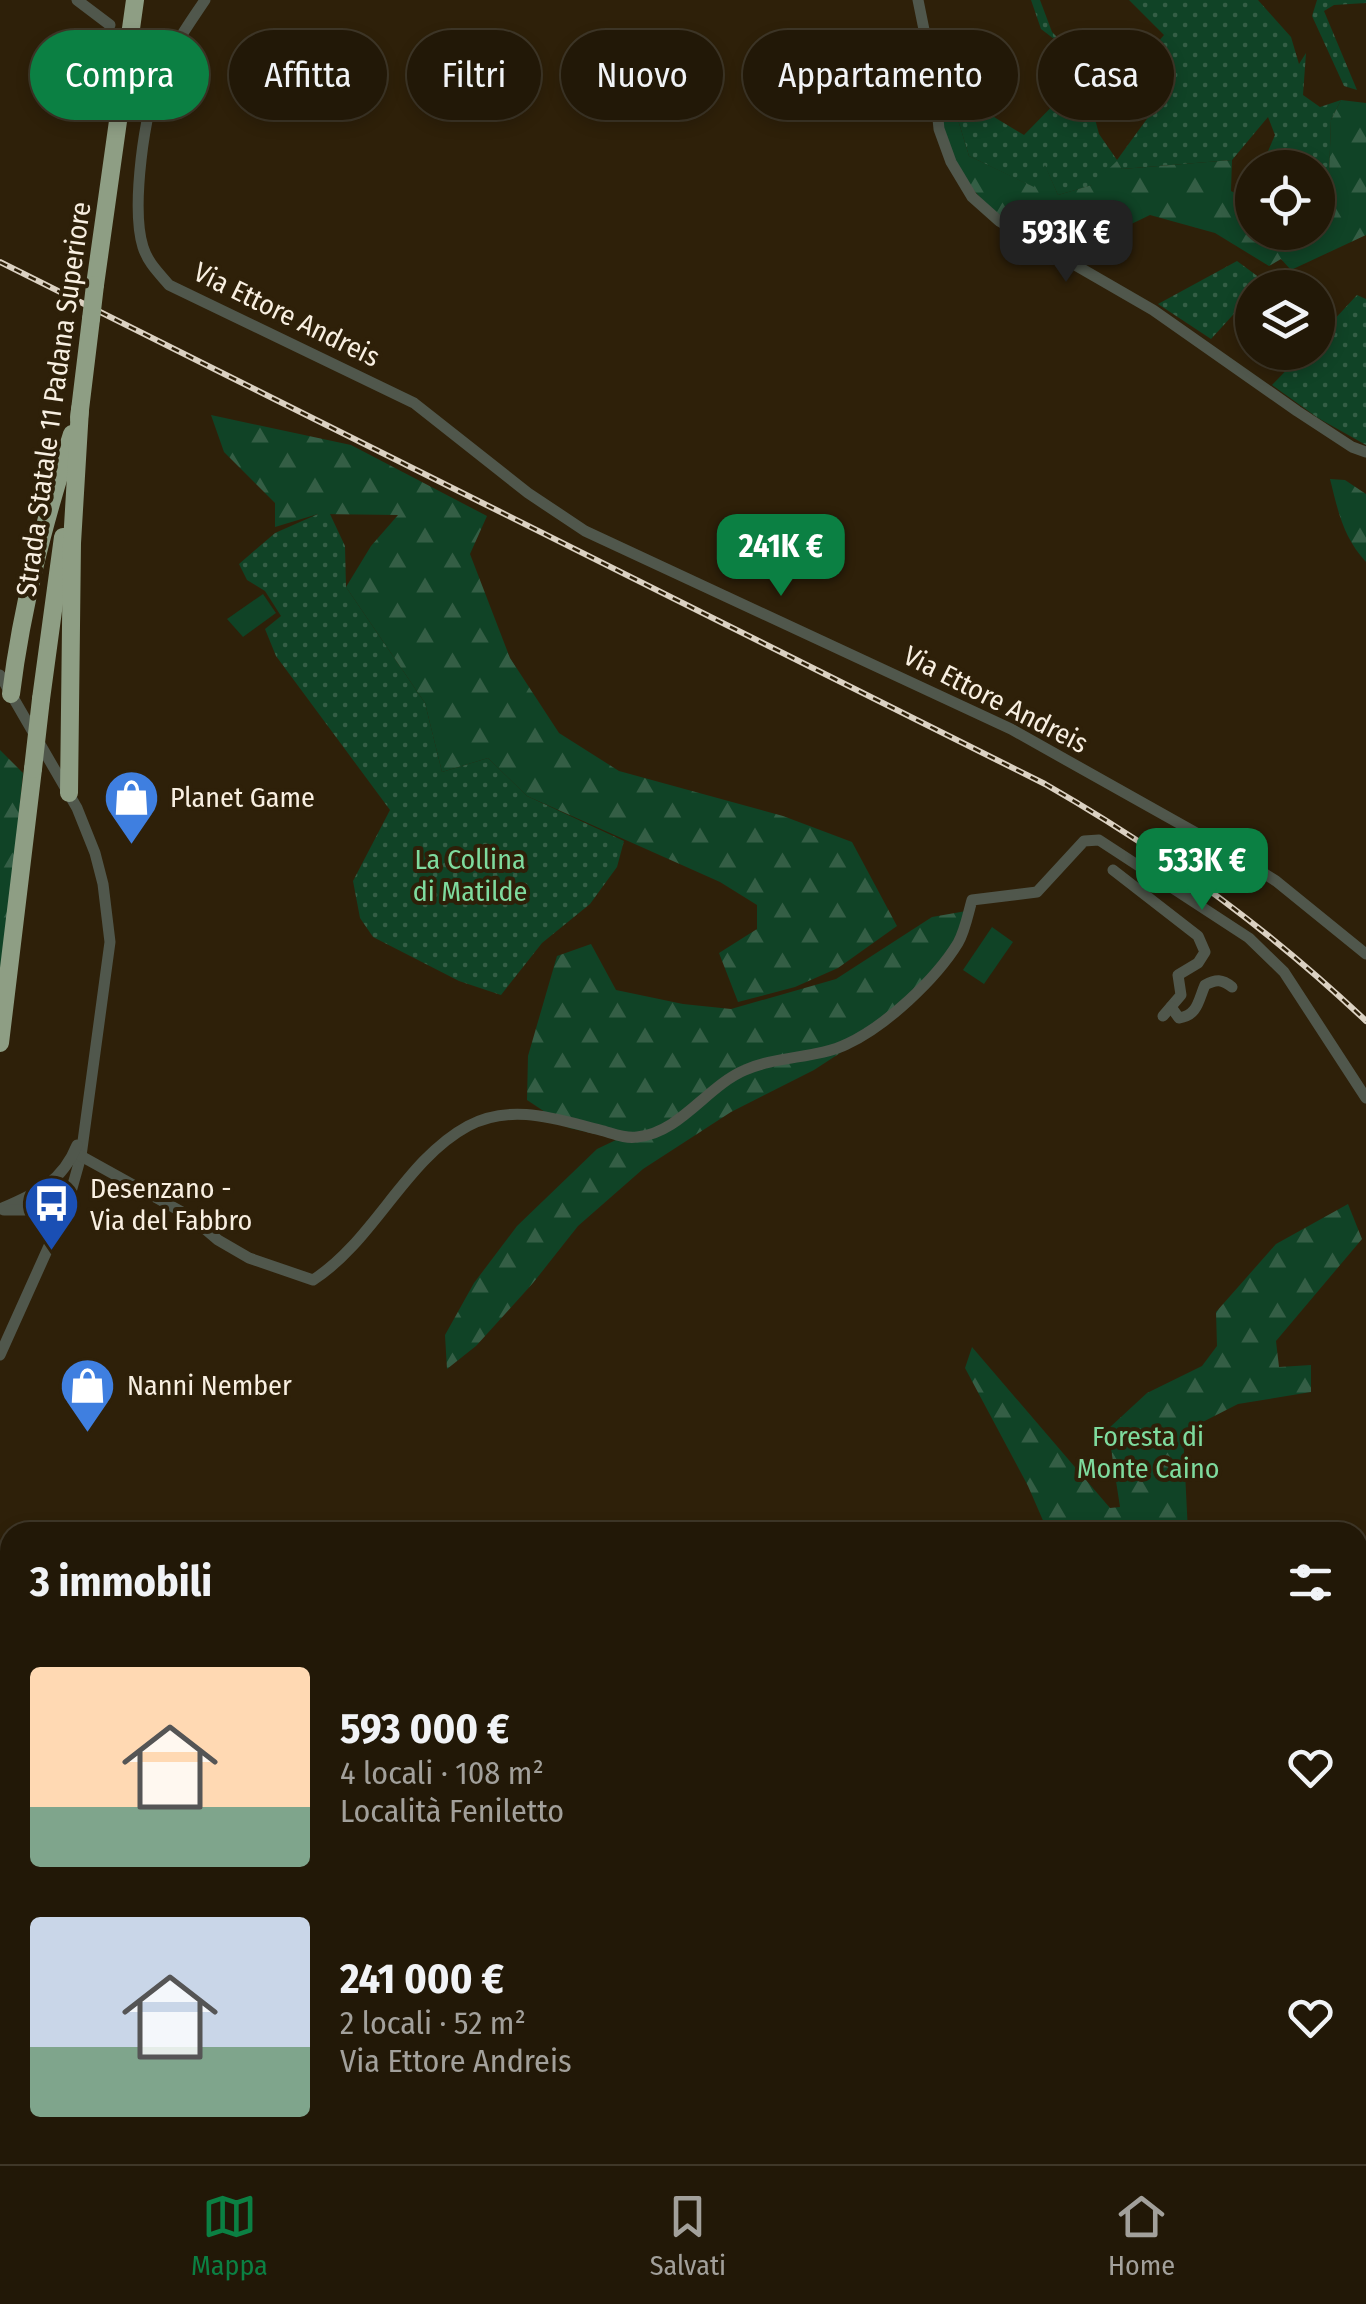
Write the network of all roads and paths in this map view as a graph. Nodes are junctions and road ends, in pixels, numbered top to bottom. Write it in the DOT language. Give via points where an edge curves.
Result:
graph roads {
  1 [pos="78,0"];
  2 [pos="135,0"];
  3 [pos="205,0"];
  4 [pos="918,0"];
  5 [pos="110,24"];
  6 [pos="186,30"];
  7 [pos="147,120"];
  8 [pos="80,409"];
  9 [pos="1366,452"];
  10 [pos="9,646"];
  11 [pos="0,676"];
  12 [pos="11,694"];
  13 [pos="68,793"];
  14 [pos="1113,870"];
  15 [pos="1366,954"];
  16 [pos="1232,987"];
  17 [pos="0,1043"];
  18 [pos="1366,1098"];
  19 [pos="82,1132"];
  20 [pos="80,1156"];
  21 [pos="38,1193"];
  22 [pos="67,1206"];
  23 [pos="0,1209"];
  24 [pos="31,1210"];
  25 [pos="52,1238"];
  26 [pos="0,1355"];
  1 -- 5 [label="street"];
  2 -- 8 [label="highway, Strada Statale 11 Padana Superiore, bridge"];
  3 -- 6 [label="street"];
  4 -- 9 [label="street" via="938,129 972,197 999,221 1153,310"];
  7 -- 15 [label="street, Via Ettore Andreis" via="139,226 148,261 170,284 414,403 585,531 1010,729 1232,853"];
  8 -- 10 [label="highway"];
  8 -- 13 [label="highway"];
  8 -- 17 [label="highway, Strada Statale 11 Padana Superiore, bridge"];
  10 -- 12 [label="highway"];
  11 -- 12 [label="street"];
  12 -- 13 [label="street"];
  13 -- 19 [label="street" via="95,853 110,942"];
  14 -- 16 [label="street" via="1204,945 1198,962 1178,975 1181,994 1167,1012 1190,1016 1205,985 1215,980"];
  18 -- 20 [label="street" via="1284,972 1249,938 1099,840 1084,841 1037,892 972,900 960,940 939,970 910,1000 846,1045 744,1070 653,1134 632,1138 537,1114 497,1114 466,1127 313,1280 249,1258 192,1216"];
  19 -- 20 [label="street"];
  19 -- 21 [label="street" via="62,1173"];
  20 -- 22 [label="street"];
  21 -- 22 [label="street"];
  21 -- 23 [label="street"];
  22 -- 24 [label="street"];
  22 -- 25 [label="street"];
  23 -- 24 [label="street"];
  24 -- 25 [label="street"];
  25 -- 26 [label="street"];
}
